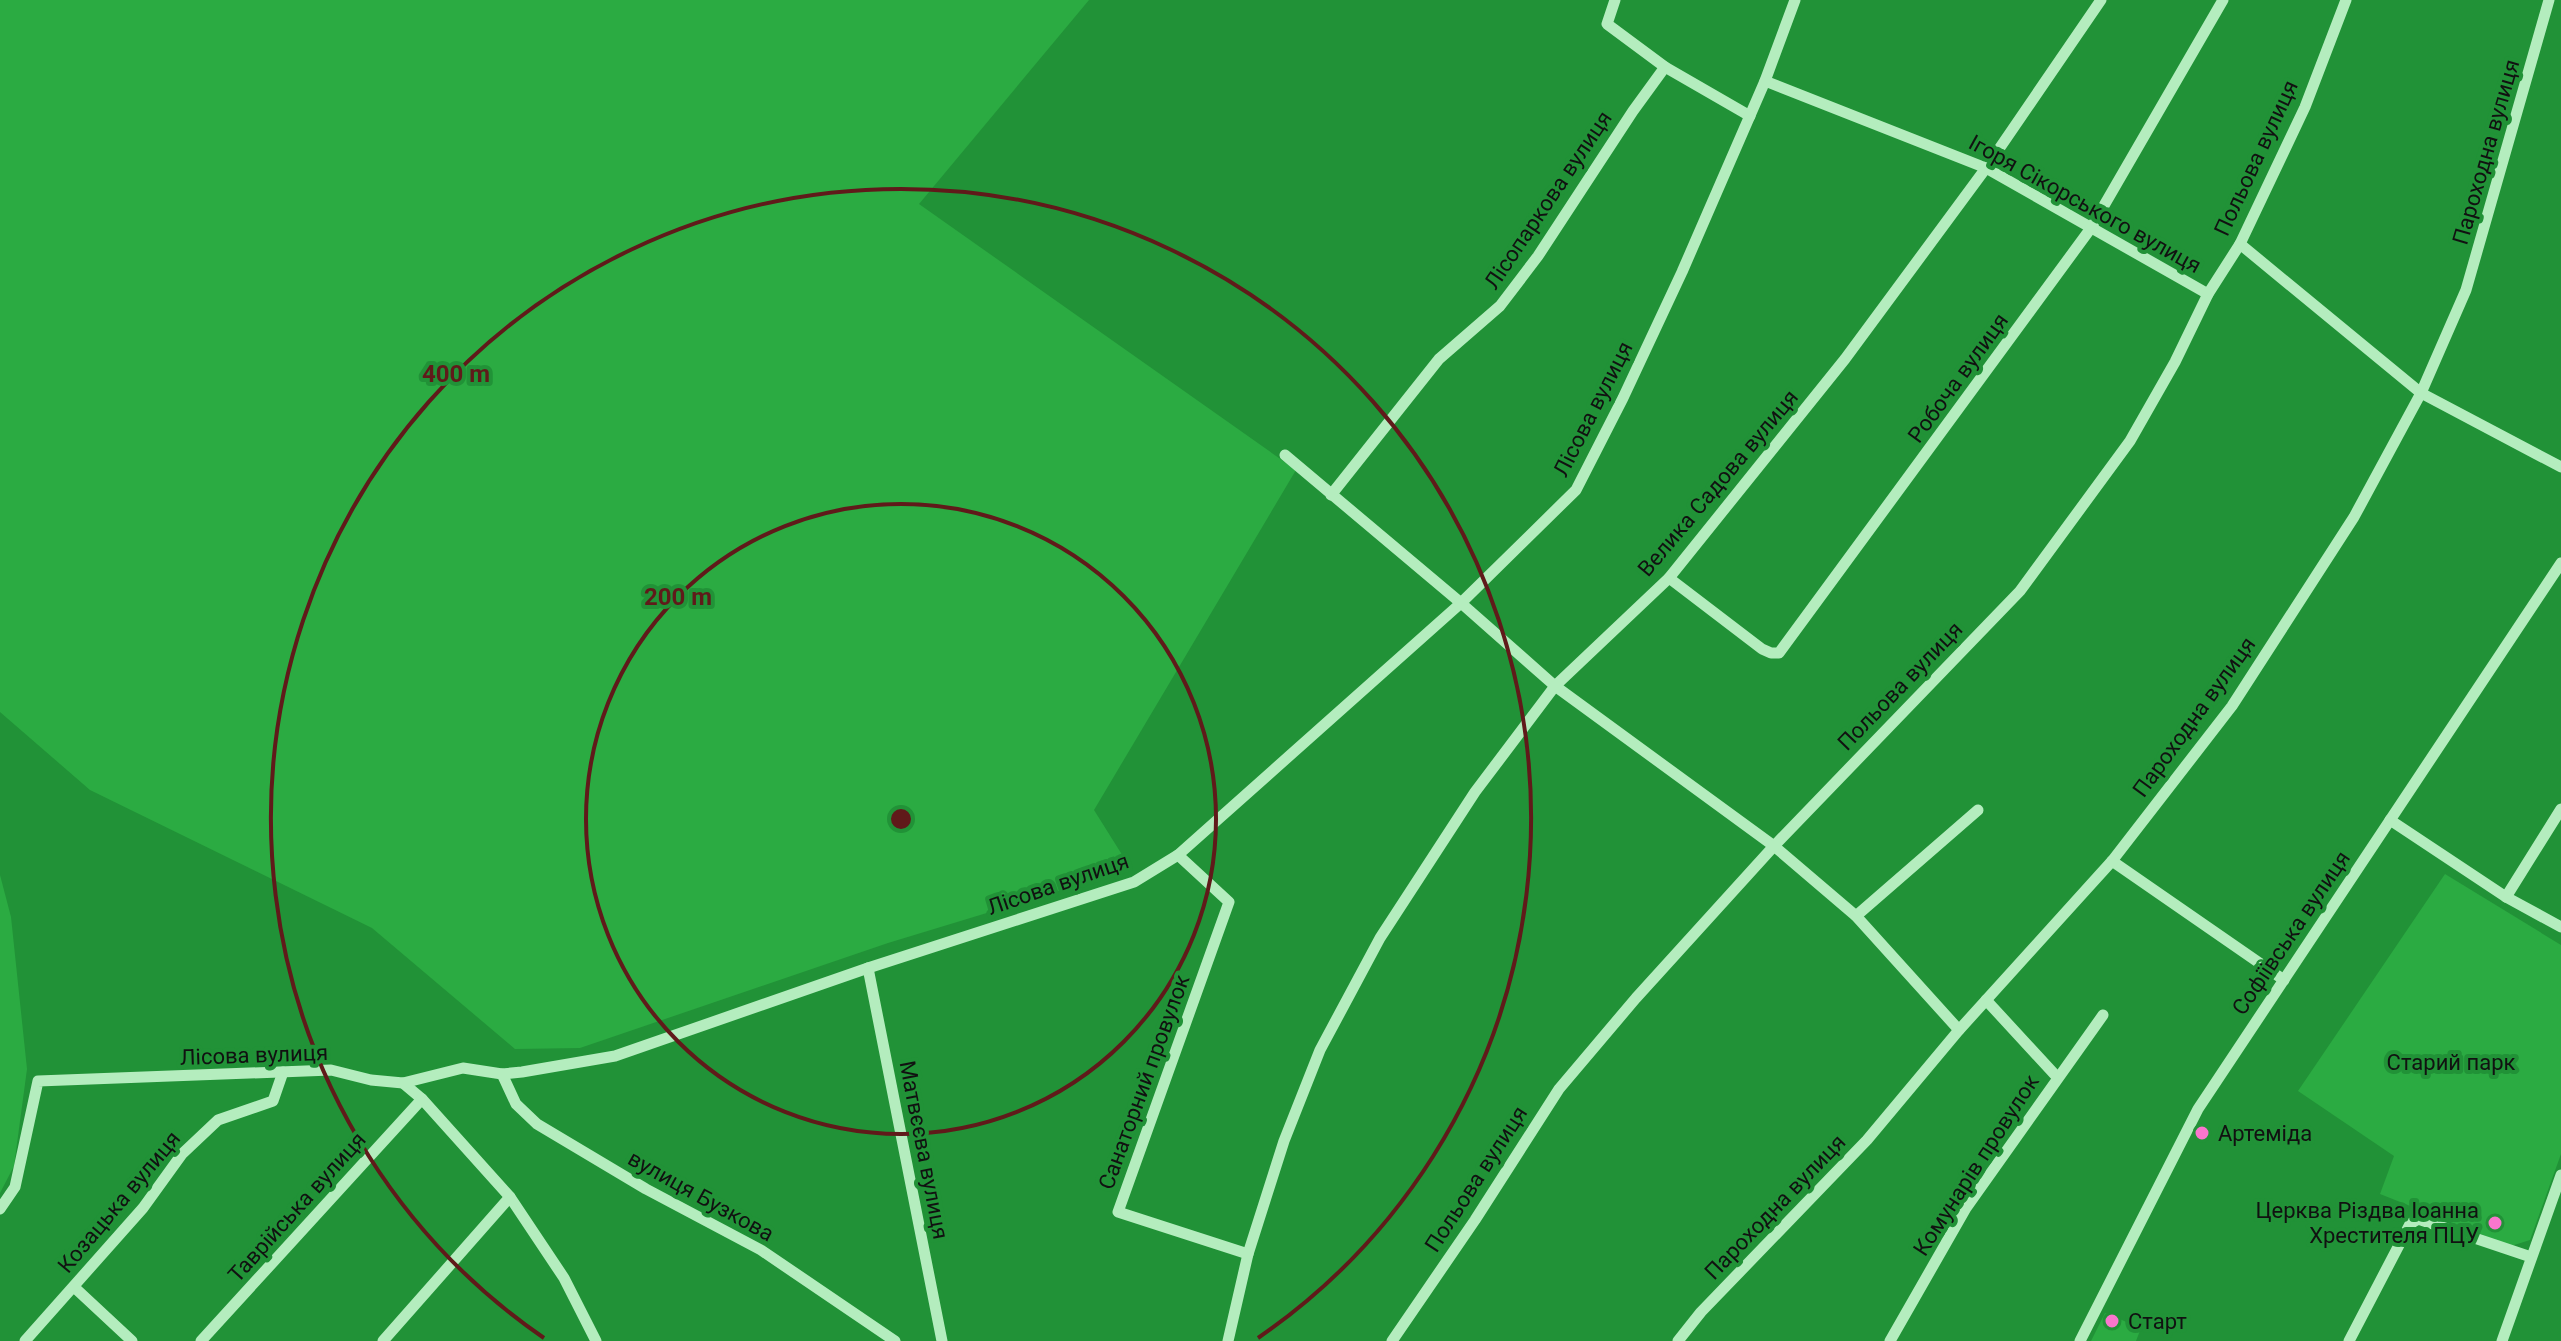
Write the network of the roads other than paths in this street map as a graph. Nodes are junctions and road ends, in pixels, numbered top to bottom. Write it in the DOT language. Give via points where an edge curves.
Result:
graph roads {
  1 [pos="1615,0"];
  2 [pos="1795,0"];
  3 [pos="2101,0"];
  4 [pos="2223,0"];
  5 [pos="2346,0"];
  6 [pos="2549,0"];
  7 [pos="1665,67"];
  8 [pos="1765,81"];
  9 [pos="1750,116"];
  10 [pos="1986,168"];
  11 [pos="2091,228"];
  12 [pos="2240,244"];
  13 [pos="2208,294"];
  14 [pos="2421,393"];
  15 [pos="1285,455"];
  16 [pos="2561,467"];
  17 [pos="1331,495"];
  18 [pos="2561,563"];
  19 [pos="1669,578"];
  20 [pos="1461,603"];
  21 [pos="1555,686"];
  22 [pos="2561,809"];
  23 [pos="1978,810"];
  24 [pos="2390,820"];
  25 [pos="1774,846"];
  26 [pos="1178,855"];
  27 [pos="2112,861"];
  28 [pos="2506,897"];
  29 [pos="1856,916"];
  30 [pos="2561,927"];
  31 [pos="868,968"];
  32 [pos="2284,980"];
  33 [pos="1986,1000"];
  34 [pos="2103,1015"];
  35 [pos="1959,1030"];
  36 [pos="283,1072"];
  37 [pos="502,1074"];
  38 [pos="2057,1077"];
  39 [pos="403,1083"];
  40 [pos="422,1099"];
  41 [pos="2561,1175"];
  42 [pos="510,1197"];
  43 [pos="0,1209"];
  44 [pos="1248,1254"];
  45 [pos="2531,1257"];
  46 [pos="74,1287"];
  47 [pos="890,1340"];
  48 [pos="25,1341"];
  49 [pos="132,1341"];
  50 [pos="201,1341"];
  51 [pos="383,1341"];
  52 [pos="596,1341"];
  53 [pos="942,1341"];
  54 [pos="1228,1341"];
  55 [pos="1392,1341"];
  56 [pos="1678,1341"];
  57 [pos="1890,1341"];
  58 [pos="2080,1341"];
  59 [pos="2349,1341"];
  60 [pos="2502,1341"];
  1 -- 7 [label="street" via="1607,24"];
  2 -- 8 [label="street, Лісова вулиця"];
  3 -- 10 [label="street, Велика Садова вулиця"];
  4 -- 11 [label="street, Робоча вулиця"];
  5 -- 12 [label="street, Польова вулиця" via="2305,107"];
  6 -- 14 [label="street, Пароходна вулиця" via="2466,290"];
  7 -- 9 [label="street"];
  7 -- 17 [label="street, Лісопаркова вулиця" via="1500,306 1439,359"];
  8 -- 9 [label="street, Лісова вулиця"];
  8 -- 10 [label="street, Ігоря Сікорського вулиця"];
  9 -- 20 [label="street, Лісова вулиця" via="1630,384 1576,490"];
  10 -- 11 [label="street, Ігоря Сікорського вулиця"];
  10 -- 19 [label="street, Велика Садова вулиця" via="1845,359"];
  11 -- 13 [label="street, Ігоря Сікорського вулиця"];
  11 -- 19 [label="street, Робоча вулиця" via="1779,653 1762,649"];
  12 -- 13 [label="street, Польова вулиця"];
  12 -- 14 [label="street"];
  13 -- 25 [label="street, Польова вулиця" via="2130,441 2020,591"];
  14 -- 16 [label="street"];
  14 -- 27 [label="street, Пароходна вулиця" via="2354,517 2232,706"];
  15 -- 17 [label="street"];
  17 -- 20 [label="street"];
  18 -- 24 [label="street, Софіївська вулиця"];
  19 -- 21 [label="street, Велика Садова вулиця"];
  20 -- 21 [label="street"];
  20 -- 26 [label="street, Лісова вулиця"];
  21 -- 25 [label="street"];
  21 -- 44 [label="street, Велика Садова вулиця" via="1475,792 1372,952 1320,1050"];
  22 -- 28 [label="street"];
  23 -- 29 [label="street"];
  24 -- 28 [label="street"];
  24 -- 32 [label="street, Софіївська вулиця"];
  25 -- 29 [label="street"];
  25 -- 55 [label="street, Польова вулиця" via="1559,1089"];
  26 -- 31 [label="street, Лісова вулиця" via="1134,882"];
  26 -- 44 [label="street, Санаторний провулок" via="1229,902 1118,1212"];
  27 -- 32 [label="street"];
  27 -- 33 [label="street, Пароходна вулиця"];
  28 -- 30 [label="street"];
  29 -- 35 [label="street"];
  31 -- 37 [label="street, Лісова вулиця" via="615,1056"];
  31 -- 53 [label="street, Матвєєва вулиця"];
  32 -- 58 [label="street, Софіївська вулиця" via="2198,1109"];
  33 -- 35 [label="street, Пароходна вулиця"];
  33 -- 38 [label="street"];
  34 -- 38 [label="street, Комунарів провулок"];
  35 -- 56 [label="street, Пароходна вулиця" via="1867,1140"];
  36 -- 39 [label="street, Лісова вулиця" via="331,1070"];
  36 -- 43 [label="street, Лісова вулиця" via="38,1081 15,1187"];
  36 -- 46 [label="street, Козацька вулиця" via="273,1101 218,1120 182,1154"];
  37 -- 39 [label="street, Лісова вулиця" via="463,1068"];
  37 -- 47 [label="street, вулиця Бузкова" via="516,1104 537,1124 761,1250"];
  38 -- 57 [label="street, Комунарів провулок" via="1966,1208"];
  39 -- 40 [label="street"];
  40 -- 42 [label="street"];
  40 -- 50 [label="street, Таврійська вулиця"];
  41 -- 45 [label="street"];
  42 -- 51 [label="street"];
  42 -- 52 [label="street" via="564,1278"];
  44 -- 54 [label="street, Велика Садова вулиця"];
  45 -- 59 [label="street" via="2418,1219 2410,1224"];
  45 -- 60 [label="street"];
  46 -- 48 [label="street, Козацька вулиця"];
  46 -- 49 [label="street"];
}
